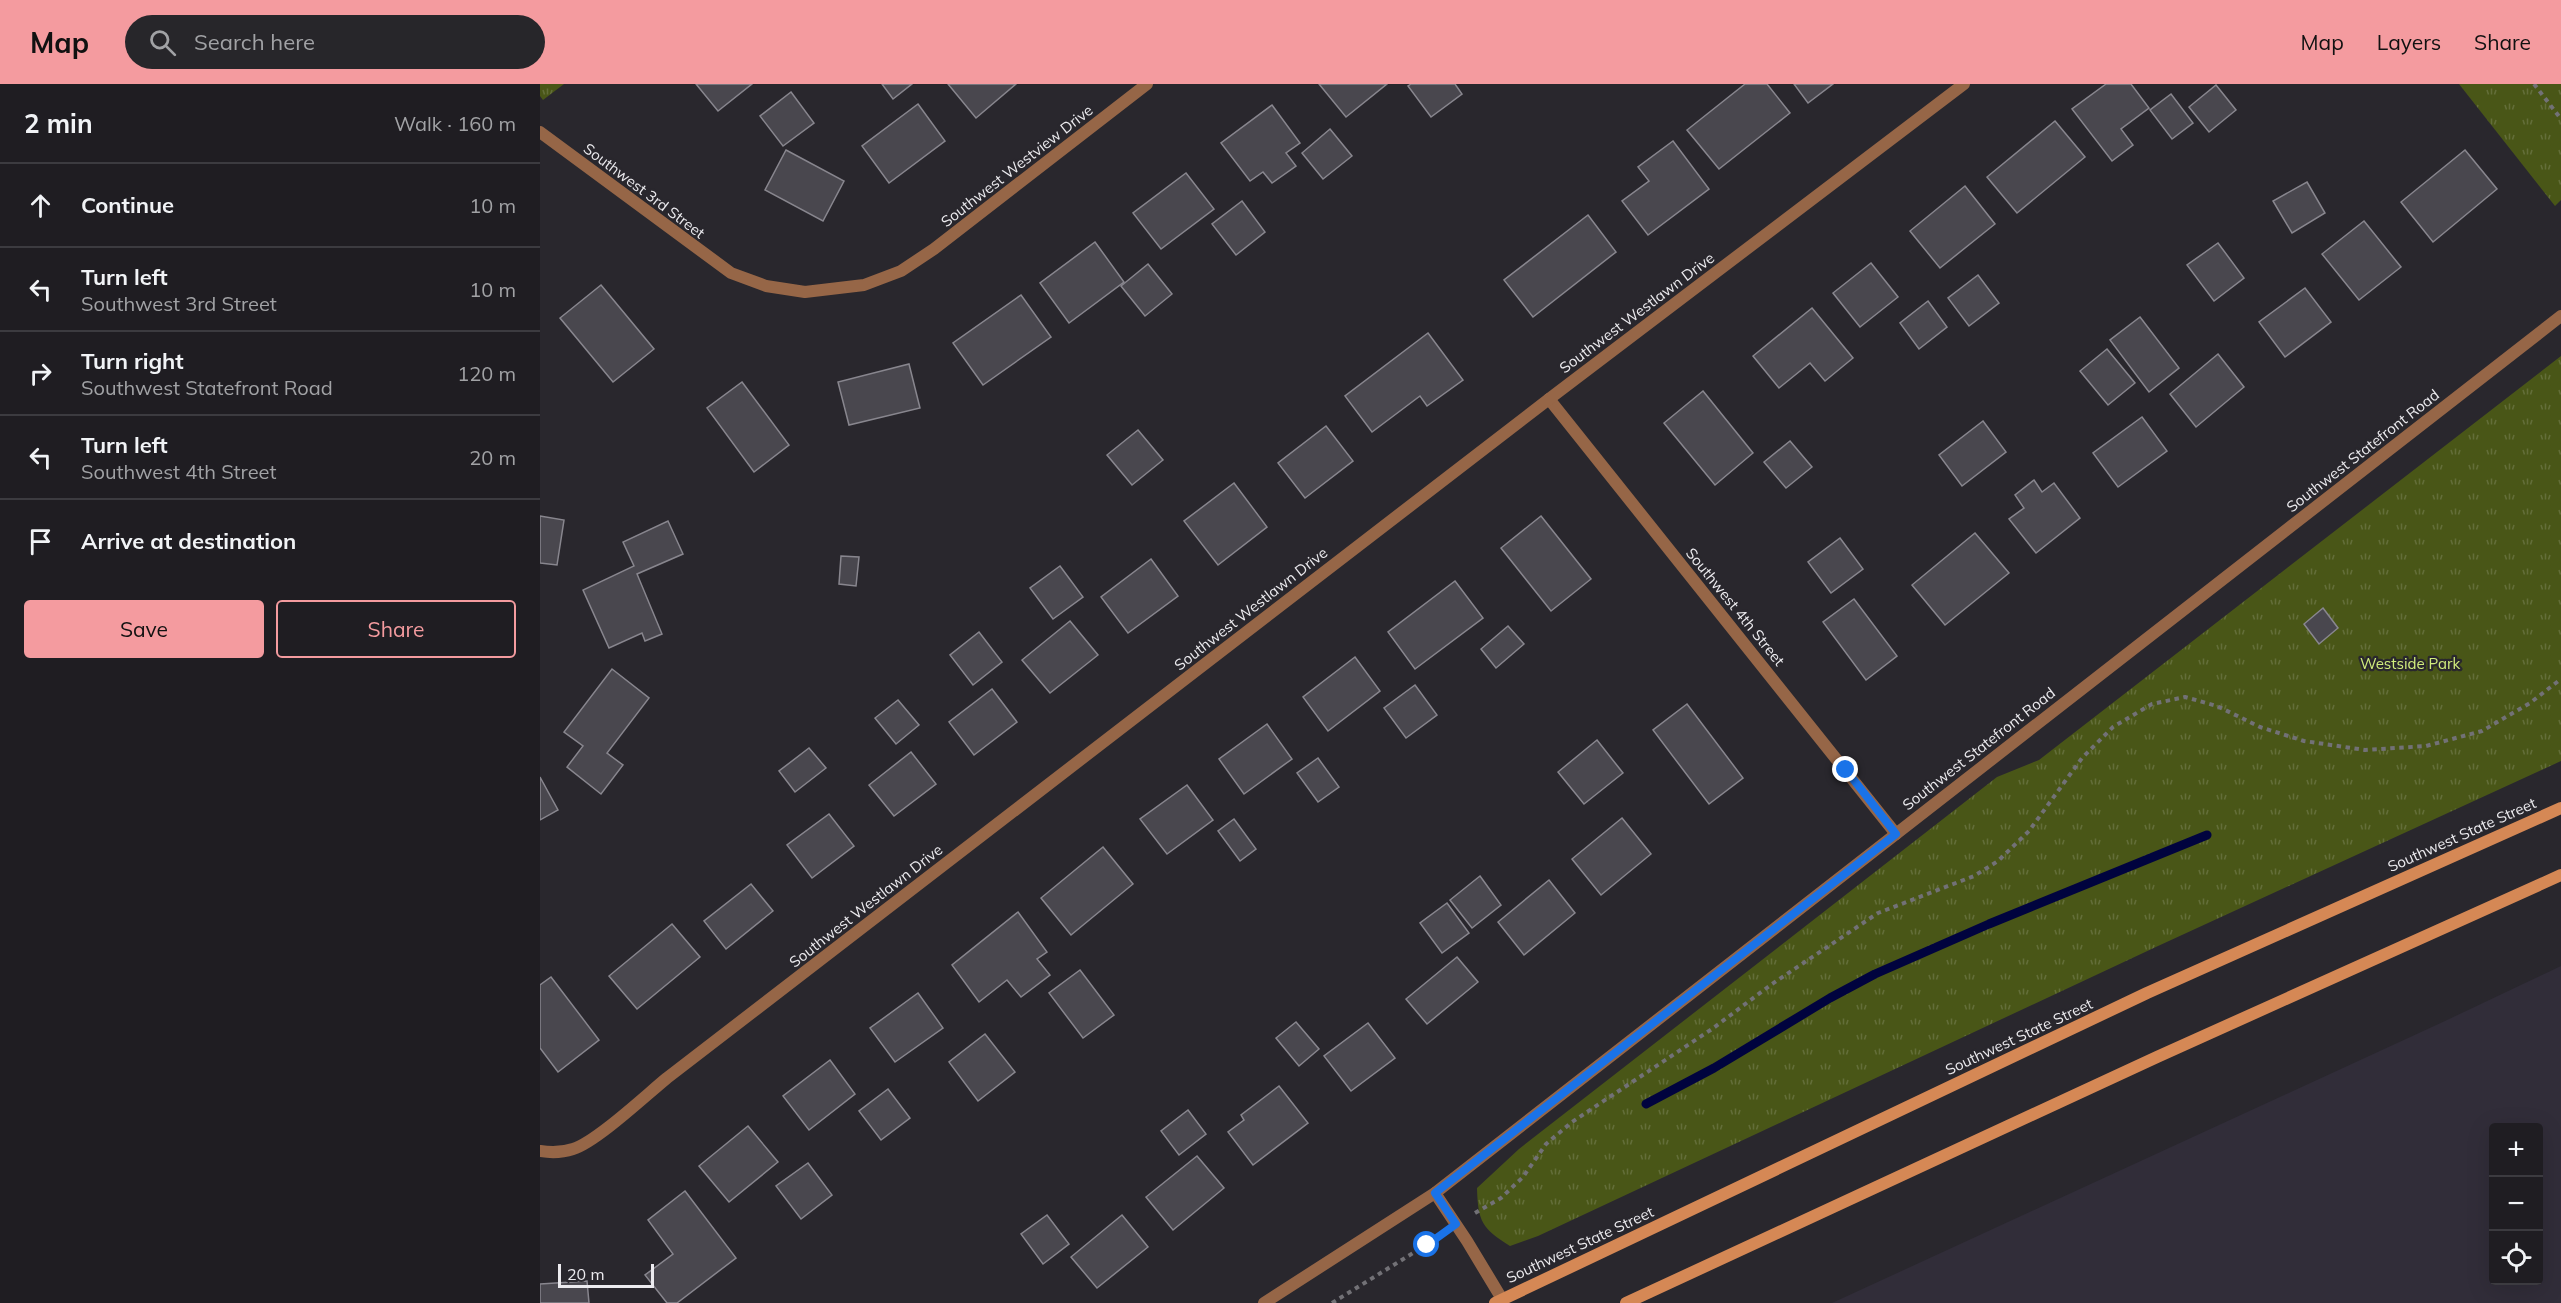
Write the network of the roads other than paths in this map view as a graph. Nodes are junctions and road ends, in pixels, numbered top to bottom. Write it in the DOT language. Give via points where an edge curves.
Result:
graph roads {
  1 [pos="1147,84"];
  2 [pos="1964,84"];
  3 [pos="540,132"];
  4 [pos="731,273"];
  5 [pos="2561,316"];
  6 [pos="1550,399"];
  7 [pos="2561,808"];
  8 [pos="1896,834"];
  9 [pos="2561,875"];
  10 [pos="540,1151"];
  11 [pos="1435,1193"];
  12 [pos="1500,1302"];
  13 [pos="1264,1303"];
  14 [pos="1626,1303"];
  1 -- 4 [label="street, Southwest Westview Drive" via="901,271 864,285 805,291 766,286"];
  2 -- 6 [label="street, Southwest Westlawn Drive"];
  3 -- 4 [label="street, Southwest 3rd Street"];
  5 -- 8 [label="street, Southwest Statefront Road"];
  6 -- 8 [label="street, Southwest 4th Street"];
  6 -- 10 [label="street, Southwest Westlawn Drive" via="593,1138 575,1149"];
  7 -- 12 [label="main road, Southwest State Street" via="2147,993"];
  8 -- 11 [label="street, Southwest Statefront Road"];
  9 -- 14 [label="main road"];
  11 -- 12 [label="street"];
  11 -- 13 [label="street, Southwest Statefront Road"];
}
